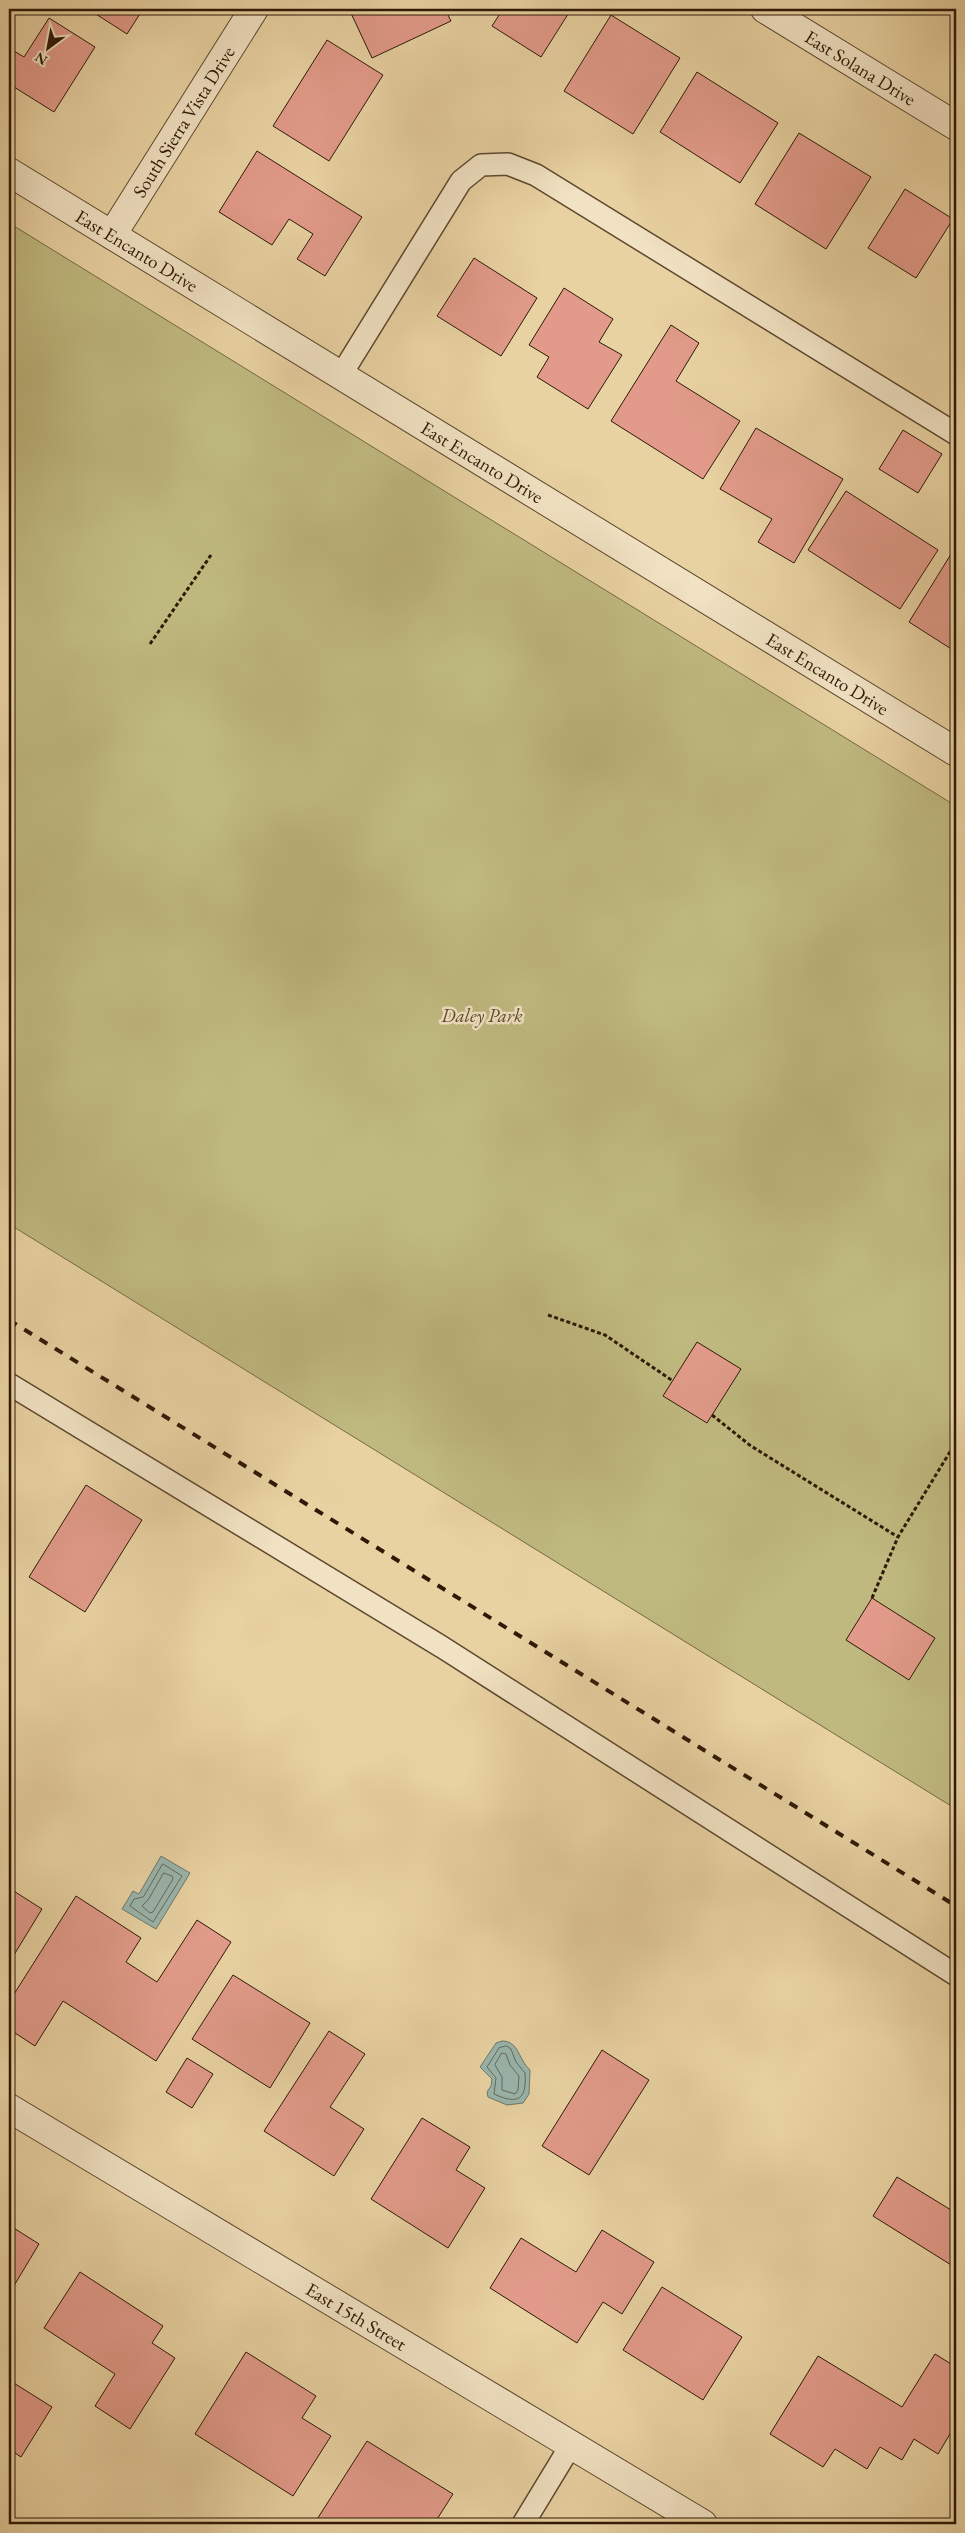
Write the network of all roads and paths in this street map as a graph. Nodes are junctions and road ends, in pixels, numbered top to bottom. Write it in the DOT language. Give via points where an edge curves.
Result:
graph roads {
  1 [pos="254,9"];
  2 [pos="765,9"];
  3 [pos="956,126"];
  4 [pos="9,172"];
  5 [pos="112,235"];
  6 [pos="341,375"];
  7 [pos="956,434"];
  8 [pos="211,554"];
  9 [pos="150,644"];
  10 [pos="956,752"];
  11 [pos="548,1315"];
  12 [pos="673,1381"];
  13 [pos="9,1384"];
  14 [pos="712,1415"];
  15 [pos="956,1442"];
  16 [pos="898,1537"];
  17 [pos="872,1598"];
  18 [pos="956,1975"];
  19 [pos="9,2108"];
  20 [pos="571,2445"];
  21 [pos="523,2524"];
  22 [pos="704,2524"];
  1 -- 5 [label="street, South Sierra Vista Drive"];
  2 -- 3 [label="street, East Solana Drive"];
  4 -- 5 [label="street, East Encanto Drive"];
  5 -- 6 [label="street, East Encanto Drive"];
  6 -- 7 [label="lane" via="461,181 481,165 508,164 536,176"];
  6 -- 10 [label="street, East Encanto Drive"];
  8 -- 9 [label="path"];
  11 -- 12 [label="path" via="605,1335"];
  13 -- 18 [label="lane" via="442,1647"];
  14 -- 16 [label="path" via="751,1446"];
  15 -- 16 [label="path"];
  16 -- 17 [label="path"];
  19 -- 20 [label="street, East 15th Street"];
  20 -- 21 [label="lane"];
  20 -- 22 [label="street, East 15th Street"];
}
